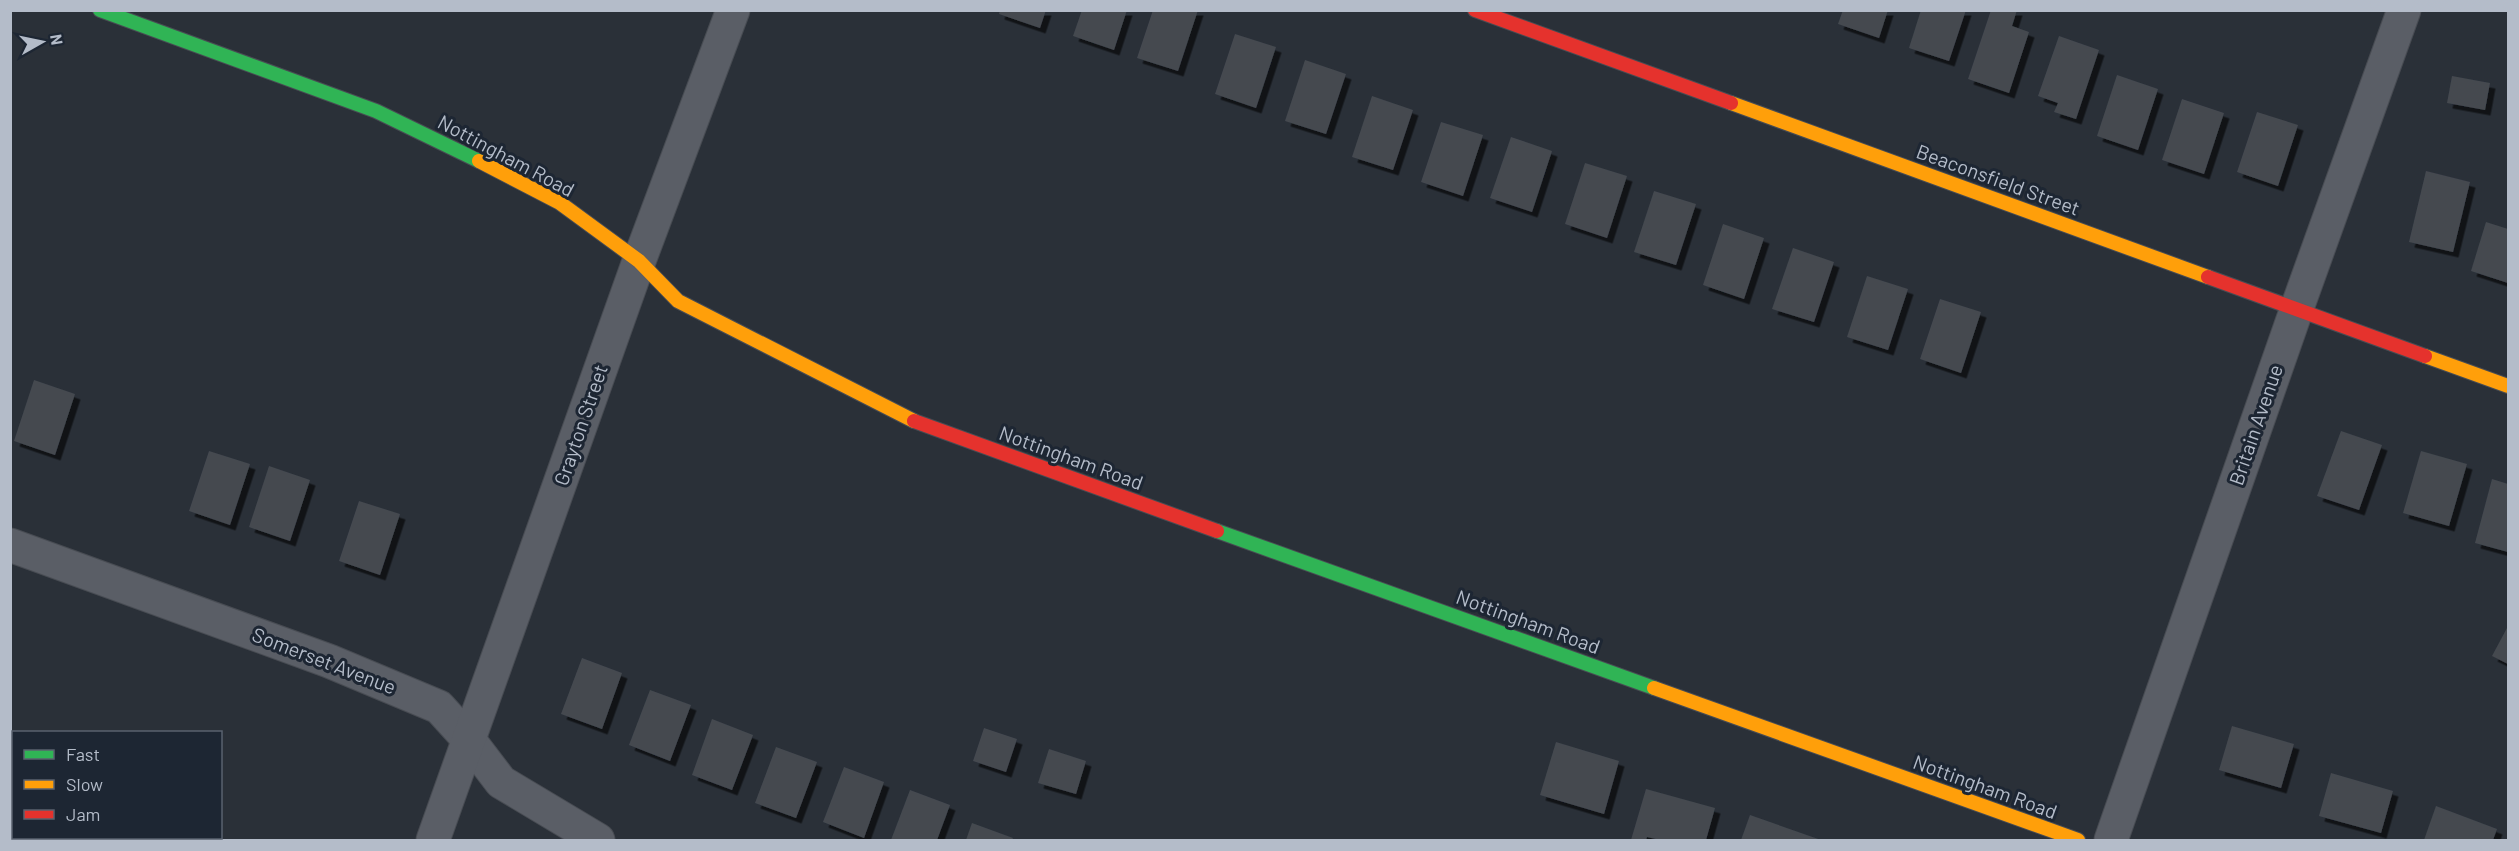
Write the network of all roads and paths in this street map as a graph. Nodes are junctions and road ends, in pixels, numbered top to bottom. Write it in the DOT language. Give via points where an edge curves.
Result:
graph roads {
  1 [pos="100,10"];
  2 [pos="733,10"];
  3 [pos="1475,10"];
  4 [pos="2404,10"];
  5 [pos="639,261"];
  6 [pos="2297,308"];
  7 [pos="2508,386"];
  8 [pos="10,545"];
  9 [pos="469,740"];
  10 [pos="433,840"];
  11 [pos="598,840"];
  12 [pos="2078,840"];
  13 [pos="2111,840"];
  1 -- 5 [label="street, Nottingham Road" via="376,111 560,203"];
  2 -- 5 [label="street, Grayton Street"];
  3 -- 6 [label="street, Beaconsfield Street"];
  4 -- 6 [label="street, Britain Avenue"];
  5 -- 9 [label="street, Grayton Street"];
  5 -- 12 [label="street, Nottingham Road" via="678,301 922,425"];
  6 -- 7 [label="street, Beaconsfield Street"];
  6 -- 13 [label="street, Britain Avenue"];
  8 -- 9 [label="street, Somerset Avenue" via="328,661 439,707"];
  9 -- 10 [label="street, Grayton Street"];
  9 -- 11 [label="street, Somerset Avenue" via="501,782"];
}
